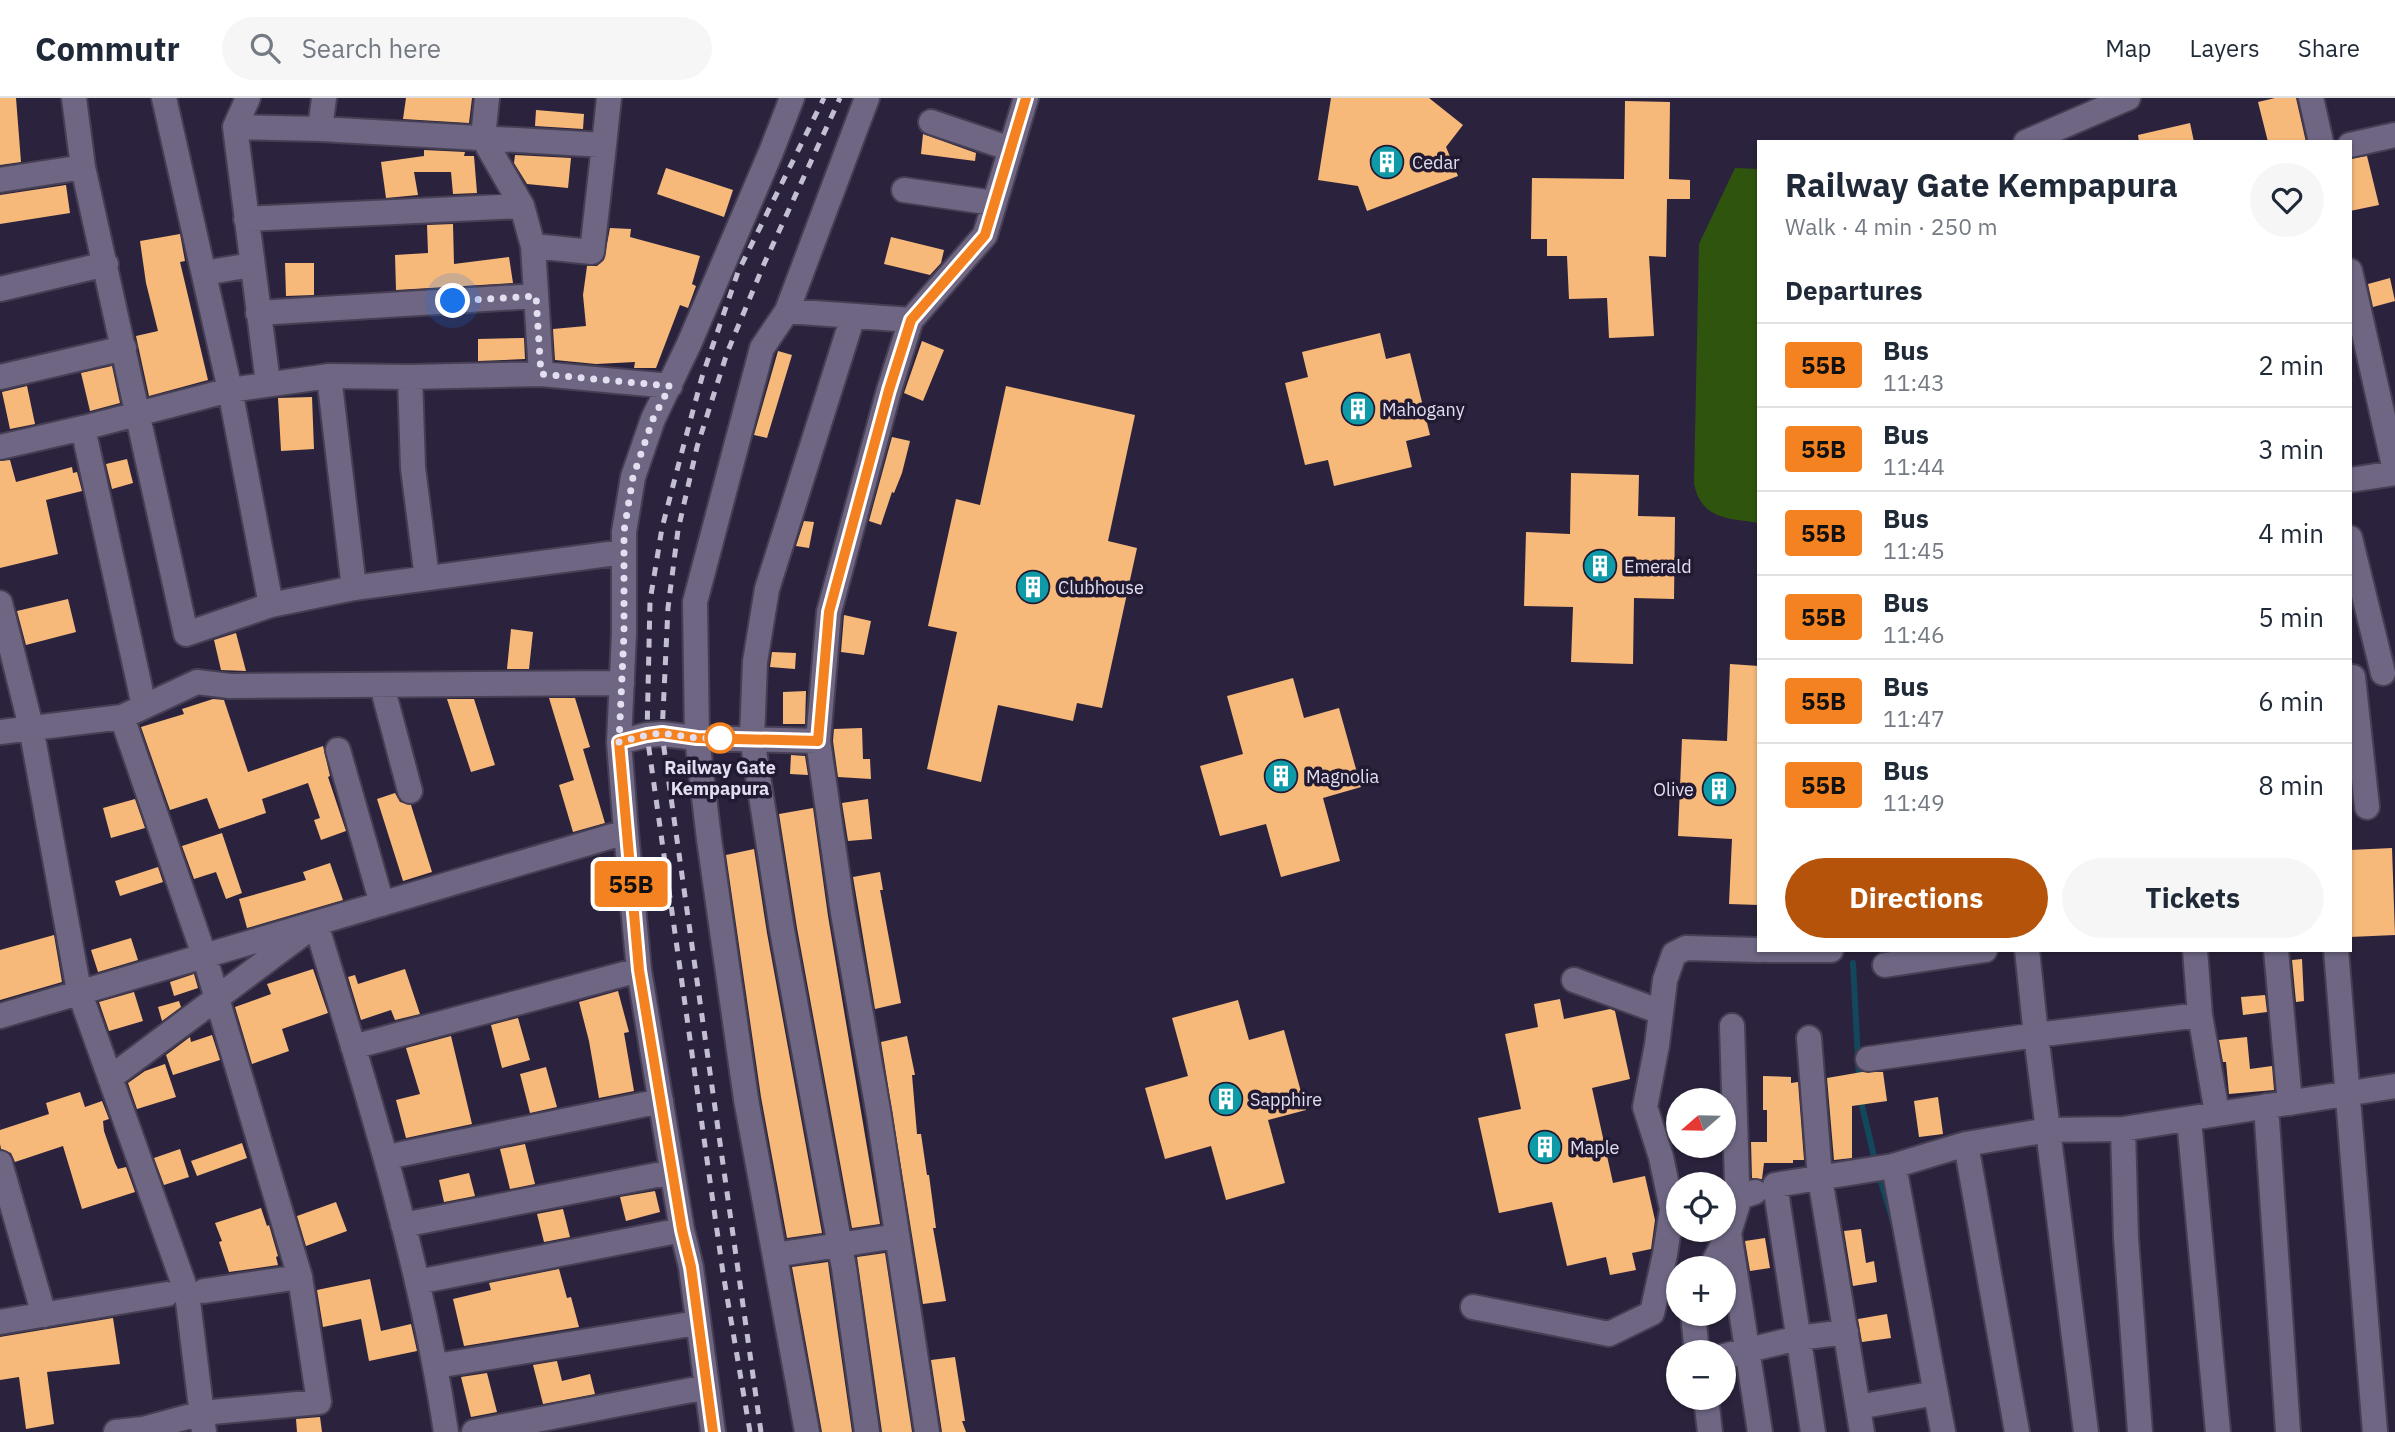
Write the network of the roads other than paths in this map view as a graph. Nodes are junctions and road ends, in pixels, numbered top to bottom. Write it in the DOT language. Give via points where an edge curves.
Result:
graph roads {
  1 [pos="74,98"];
  2 [pos="164,98"];
  3 [pos="248,98"];
  4 [pos="324,98"];
  5 [pos="487,98"];
  6 [pos="609,98"];
  7 [pos="792,98"];
  8 [pos="867,98"];
  9 [pos="1026,98"];
  10 [pos="2128,98"];
  11 [pos="2311,98"];
  12 [pos="931,122"];
  13 [pos="235,127"];
  14 [pos="320,129"];
  15 [pos="2395,135"];
  16 [pos="483,138"];
  17 [pos="2031,140"];
  18 [pos="2321,140"];
  19 [pos="604,145"];
  20 [pos="2352,145"];
  21 [pos="1011,149"];
  22 [pos="83,167"];
  23 [pos="0,180"];
  24 [pos="904,191"];
  25 [pos="995,203"];
  26 [pos="522,206"];
  27 [pos="246,219"];
  28 [pos="533,246"];
  29 [pos="106,264"];
  30 [pos="252,265"];
  31 [pos="204,273"];
  32 [pos="2352,280"];
  33 [pos="0,289"];
  34 [pos="536,296"];
  35 [pos="787,311"];
  36 [pos="258,313"];
  37 [pos="853,316"];
  38 [pos="911,320"];
  39 [pos="124,348"];
  40 [pos="541,374"];
  41 [pos="329,376"];
  42 [pos="0,377"];
  43 [pos="410,377"];
  44 [pos="268,383"];
  45 [pos="670,386"];
  46 [pos="230,390"];
  47 [pos="138,413"];
  48 [pos="83,428"];
  49 [pos="0,447"];
  50 [pos="2395,472"];
  51 [pos="2352,480"];
  52 [pos="2352,545"];
  53 [pos="624,552"];
  54 [pos="427,578"];
  55 [pos="354,589"];
  56 [pos="0,603"];
  57 [pos="271,605"];
  58 [pos="2389,670"];
  59 [pos="2352,677"];
  60 [pos="622,683"];
  61 [pos="382,686"];
  62 [pos="144,706"];
  63 [pos="122,717"];
  64 [pos="31,727"];
  65 [pos="0,732"];
  66 [pos="697,738"];
  67 [pos="752,738"];
  68 [pos="818,741"];
  69 [pos="619,742"];
  70 [pos="338,750"];
  71 [pos="410,791"];
  72 [pos="2367,807"];
  73 [pos="626,832"];
  74 [pos="382,904"];
  75 [pos="316,924"];
  76 [pos="1757,950"];
  77 [pos="1972,952"];
  78 [pos="2027,952"];
  79 [pos="2195,952"];
  80 [pos="2276,952"];
  81 [pos="2336,952"];
  82 [pos="204,955"];
  83 [pos="1885,965"];
  84 [pos="639,970"];
  85 [pos="1574,979"];
  86 [pos="79,991"];
  87 [pos="217,998"];
  88 [pos="1661,1012"];
  89 [pos="2200,1015"];
  90 [pos="0,1016"];
  91 [pos="1732,1026"];
  92 [pos="2036,1035"];
  93 [pos="1809,1038"];
  94 [pos="353,1047"];
  95 [pos="1868,1059"];
  96 [pos="110,1078"];
  97 [pos="2395,1086"];
  98 [pos="2347,1093"];
  99 [pos="661,1101"];
  100 [pos="2278,1105"];
  101 [pos="2217,1113"];
  102 [pos="2189,1119"];
  103 [pos="2123,1129"];
  104 [pos="2049,1130"];
  105 [pos="1966,1144"];
  106 [pos="387,1157"];
  107 [pos="0,1163"];
  108 [pos="1883,1168"];
  109 [pos="672,1172"];
  110 [pos="1820,1178"];
  111 [pos="1775,1185"];
  112 [pos="1740,1197"];
  113 [pos="1736,1210"];
  114 [pos="403,1226"];
  115 [pos="682,1230"];
  116 [pos="897,1236"];
  117 [pos="1729,1242"];
  118 [pos="839,1244"];
  119 [pos="775,1255"];
  120 [pos="300,1277"];
  121 [pos="417,1282"];
  122 [pos="204,1291"];
  123 [pos="167,1294"];
  124 [pos="1473,1307"];
  125 [pos="44,1315"];
  126 [pos="0,1322"];
  127 [pos="697,1323"];
  128 [pos="1846,1332"];
  129 [pos="1798,1338"];
  130 [pos="1734,1340"];
  131 [pos="1736,1354"];
  132 [pos="1736,1357"];
  133 [pos="436,1366"];
  134 [pos="707,1387"];
  135 [pos="1936,1393"];
  136 [pos="1858,1407"];
  137 [pos="1707,1410"];
  138 [pos="203,1423"];
  139 [pos="116,1432"];
  140 [pos="446,1432"];
  141 [pos="474,1432"];
  142 [pos="713,1432"];
  143 [pos="807,1432"];
  144 [pos="867,1432"];
  145 [pos="926,1432"];
  146 [pos="1710,1432"];
  147 [pos="1760,1432"];
  148 [pos="1813,1432"];
  149 [pos="1863,1432"];
  150 [pos="1943,1432"];
  151 [pos="2017,1432"];
  152 [pos="2086,1432"];
  153 [pos="2140,1432"];
  154 [pos="2218,1432"];
  155 [pos="2288,1432"];
  156 [pos="2375,1432"];
  1 -- 22 [label="street"];
  2 -- 31 [label="street"];
  3 -- 13 [label="street"];
  4 -- 14 [label="street"];
  5 -- 16 [label="street"];
  6 -- 19 [label="street"];
  7 -- 45 [label="street"];
  8 -- 35 [label="street"];
  9 -- 21 [label="street"];
  10 -- 17 [label="street"];
  11 -- 18 [label="street"];
  12 -- 21 [label="street"];
  13 -- 14 [label="street"];
  13 -- 27 [label="street"];
  14 -- 16 [label="street"];
  15 -- 20 [label="street"];
  16 -- 19 [label="street"];
  16 -- 26 [label="street"];
  19 -- 28 [label="street" via="592,252"];
  21 -- 25 [label="street"];
  22 -- 23 [label="street"];
  22 -- 29 [label="street"];
  24 -- 25 [label="street"];
  25 -- 38 [label="street" via="985,235"];
  26 -- 27 [label="street"];
  26 -- 28 [label="street"];
  27 -- 30 [label="street"];
  28 -- 34 [label="street"];
  29 -- 33 [label="street"];
  29 -- 39 [label="street"];
  30 -- 31 [label="street"];
  30 -- 36 [label="street"];
  31 -- 46 [label="street"];
  32 -- 50 [label="street"];
  34 -- 36 [label="street"];
  34 -- 40 [label="street"];
  35 -- 37 [label="street"];
  35 -- 66 [label="street" via="762,348 695,602"];
  36 -- 44 [label="street"];
  37 -- 38 [label="street"];
  37 -- 67 [label="street" via="767,589 755,662"];
  38 -- 68 [label="street" via="829,612"];
  39 -- 42 [label="street"];
  39 -- 47 [label="street"];
  40 -- 43 [label="street"];
  40 -- 45 [label="street"];
  41 -- 43 [label="street"];
  41 -- 44 [label="street"];
  41 -- 55 [label="street"];
  43 -- 54 [label="street" via="413,468"];
  44 -- 46 [label="street"];
  45 -- 53 [label="street" via="633,477"];
  46 -- 47 [label="street"];
  46 -- 57 [label="street"];
  47 -- 48 [label="street"];
  47 -- 57 [label="street" via="187,634"];
  48 -- 49 [label="street"];
  48 -- 62 [label="street"];
  50 -- 51 [label="street"];
  52 -- 58 [label="street"];
  53 -- 54 [label="street"];
  53 -- 60 [label="street"];
  54 -- 55 [label="street"];
  55 -- 57 [label="street"];
  56 -- 64 [label="street"];
  58 -- 59 [label="street"];
  59 -- 72 [label="street"];
  60 -- 61 [label="street"];
  60 -- 69 [label="street"];
  61 -- 62 [label="street" via="197,682"];
  61 -- 71 [label="street"];
  62 -- 63 [label="street"];
  63 -- 64 [label="street"];
  63 -- 82 [label="street"];
  64 -- 65 [label="street"];
  64 -- 86 [label="street"];
  66 -- 67 [label="street"];
  66 -- 69 [label="street" via="662,733"];
  66 -- 119 [label="street" via="746,1099"];
  67 -- 68 [label="street"];
  67 -- 118 [label="street"];
  68 -- 116 [label="street"];
  69 -- 73 [label="street"];
  70 -- 74 [label="street"];
  73 -- 74 [label="street"];
  73 -- 84 [label="street"];
  74 -- 75 [label="street"];
  75 -- 82 [label="street"];
  75 -- 87 [label="street"];
  75 -- 94 [label="street"];
  76 -- 88 [label="street" via="1686,948 1674,954"];
  77 -- 83 [label="street"];
  78 -- 92 [label="street"];
  79 -- 89 [label="street"];
  80 -- 100 [label="street"];
  81 -- 98 [label="street"];
  82 -- 86 [label="street"];
  82 -- 87 [label="street"];
  84 -- 94 [label="street"];
  84 -- 99 [label="street"];
  85 -- 88 [label="street"];
  86 -- 90 [label="street"];
  86 -- 96 [label="street"];
  87 -- 96 [label="street"];
  87 -- 120 [label="street"];
  88 -- 124 [label="street" via="1645,1107 1672,1209 1652,1313 1609,1334"];
  89 -- 92 [label="street"];
  89 -- 101 [label="street"];
  91 -- 112 [label="street"];
  92 -- 95 [label="street"];
  92 -- 104 [label="street"];
  93 -- 110 [label="street"];
  94 -- 106 [label="street"];
  96 -- 138 [label="street" via="187,1293"];
  97 -- 98 [label="street"];
  98 -- 100 [label="street"];
  98 -- 156 [label="street"];
  99 -- 106 [label="street"];
  99 -- 109 [label="street"];
  100 -- 101 [label="street"];
  100 -- 155 [label="street"];
  101 -- 102 [label="street"];
  102 -- 103 [label="street"];
  102 -- 154 [label="street"];
  103 -- 104 [label="street"];
  103 -- 153 [label="street"];
  104 -- 105 [label="street"];
  104 -- 152 [label="street"];
  105 -- 108 [label="street"];
  105 -- 151 [label="street"];
  106 -- 114 [label="street"];
  107 -- 125 [label="street"];
  108 -- 110 [label="street"];
  108 -- 135 [label="street" via="1910,1252"];
  109 -- 114 [label="street"];
  109 -- 115 [label="street"];
  110 -- 111 [label="street"];
  110 -- 128 [label="street"];
  111 -- 112 [label="street"];
  111 -- 129 [label="street"];
  112 -- 113 [label="street"];
  114 -- 121 [label="street"];
  115 -- 121 [label="street"];
  115 -- 127 [label="street"];
  116 -- 118 [label="street"];
  116 -- 145 [label="street"];
  117 -- 130 [label="street"];
  118 -- 119 [label="street"];
  118 -- 144 [label="street"];
  119 -- 143 [label="street"];
  120 -- 122 [label="street"];
  120 -- 138 [label="street" via="319,1402"];
  121 -- 133 [label="street"];
  123 -- 125 [label="street"];
  125 -- 126 [label="street"];
  127 -- 133 [label="street"];
  127 -- 134 [label="street"];
  128 -- 129 [label="street"];
  128 -- 136 [label="street"];
  129 -- 131 [label="street"];
  129 -- 148 [label="street"];
  132 -- 147 [label="street"];
  133 -- 140 [label="street"];
  134 -- 141 [label="street"];
  134 -- 142 [label="street"];
  135 -- 136 [label="street"];
  135 -- 150 [label="street"];
  136 -- 149 [label="street"];
  137 -- 146 [label="street"];
  138 -- 139 [label="street"];
}
